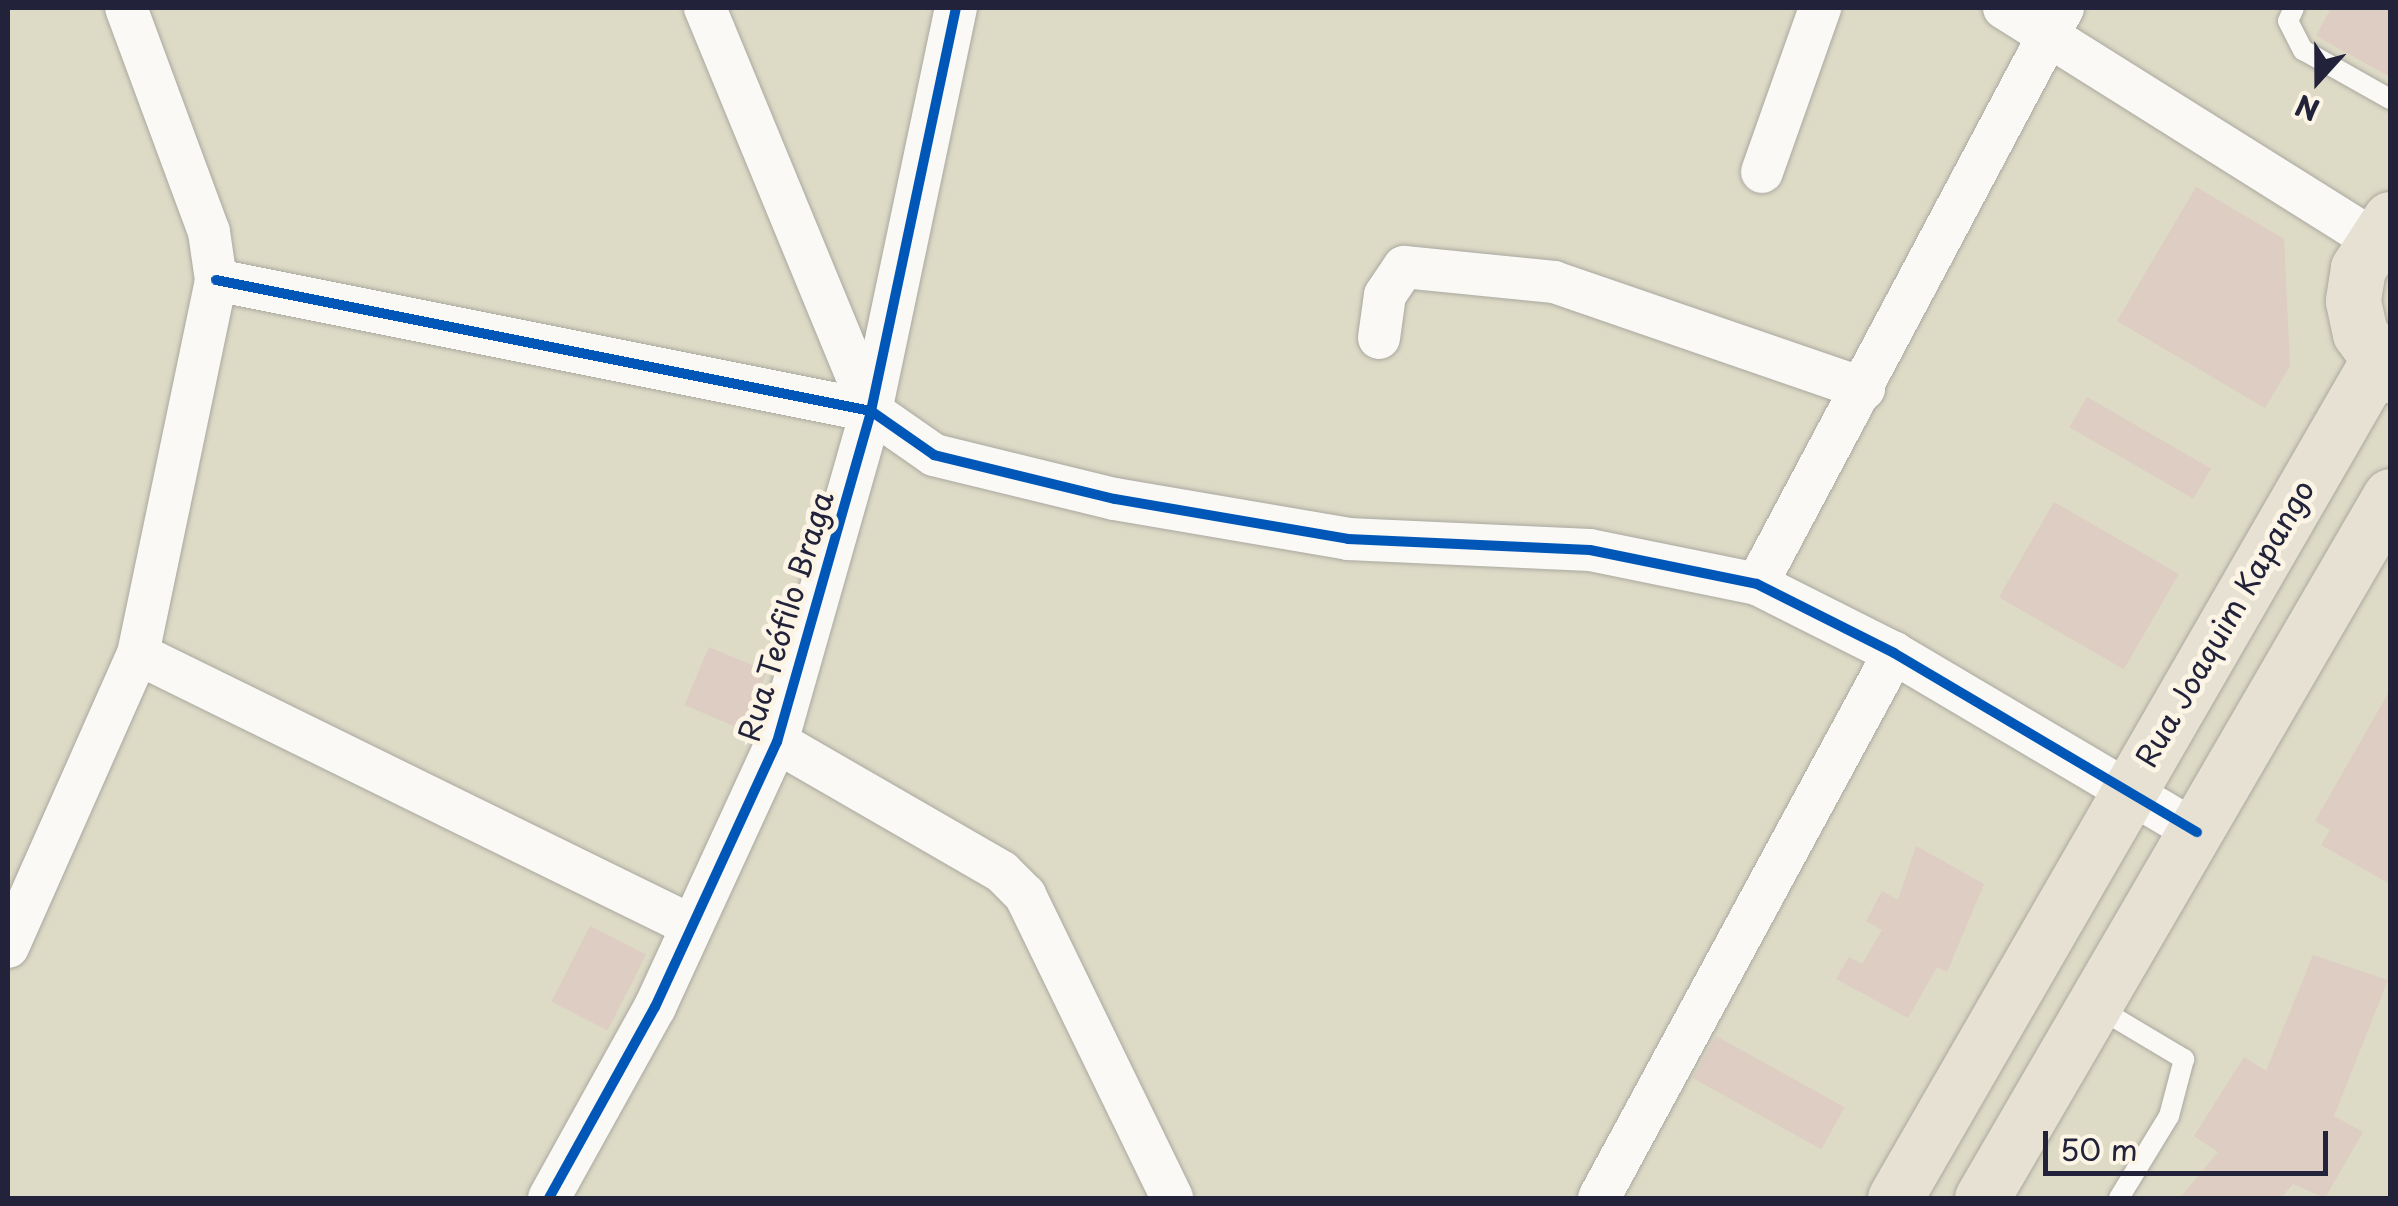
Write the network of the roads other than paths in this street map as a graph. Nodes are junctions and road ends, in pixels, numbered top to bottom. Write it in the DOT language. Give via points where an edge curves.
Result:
graph roads {
  1 [pos="126,8"];
  2 [pos="706,8"];
  3 [pos="956,8"];
  4 [pos="1820,8"];
  5 [pos="2004,8"];
  6 [pos="2294,8"];
  7 [pos="2055,20"];
  8 [pos="2390,99"];
  9 [pos="1762,172"];
  10 [pos="2381,229"];
  11 [pos="216,280"];
  12 [pos="1379,338"];
  13 [pos="2384,368"];
  14 [pos="1864,389"];
  15 [pos="872,411"];
  16 [pos="2390,496"];
  17 [pos="1757,584"];
  18 [pos="1894,652"];
  19 [pos="138,654"];
  20 [pos="777,742"];
  21 [pos="2128,789"];
  22 [pos="2196,832"];
  23 [pos="692,926"];
  24 [pos="8,947"];
  25 [pos="2093,1005"];
  26 [pos="549,1198"];
  27 [pos="1172,1198"];
  28 [pos="1599,1198"];
  29 [pos="1895,1198"];
  30 [pos="1982,1198"];
  31 [pos="2118,1198"];
  1 -- 11 [label="street" via="209,232"];
  2 -- 15 [label="street"];
  3 -- 15 [label="street, Rua Teófilo Braga"];
  4 -- 9 [label="street"];
  5 -- 7 [label="street"];
  6 -- 8 [label="lane" via="2288,21 2303,50"];
  7 -- 10 [label="street"];
  7 -- 14 [label="street"];
  10 -- 13 [label="main road" via="2354,301"];
  11 -- 15 [label="street"];
  11 -- 19 [label="street"];
  12 -- 14 [label="street" via="1386,294 1404,267 1536,280 1606,294"];
  13 -- 21 [label="main road, Rua Joaquim Kapango"];
  14 -- 17 [label="street"];
  15 -- 17 [label="street" via="934,455 1115,499 1348,539 1590,550"];
  15 -- 20 [label="street, Rua Teófilo Braga"];
  16 -- 22 [label="main road"];
  17 -- 18 [label="street"];
  18 -- 21 [label="street"];
  18 -- 28 [label="street"];
  19 -- 23 [label="street"];
  19 -- 24 [label="street"];
  20 -- 23 [label="street, Rua Teófilo Braga"];
  20 -- 27 [label="street" via="1002,872 1025,895"];
  21 -- 22 [label="street"];
  21 -- 29 [label="main road, Rua Joaquim Kapango"];
  22 -- 25 [label="main road"];
  23 -- 26 [label="street, Rua Teófilo Braga"];
  25 -- 30 [label="main road"];
  25 -- 31 [label="lane" via="2184,1059 2169,1116"];
}
